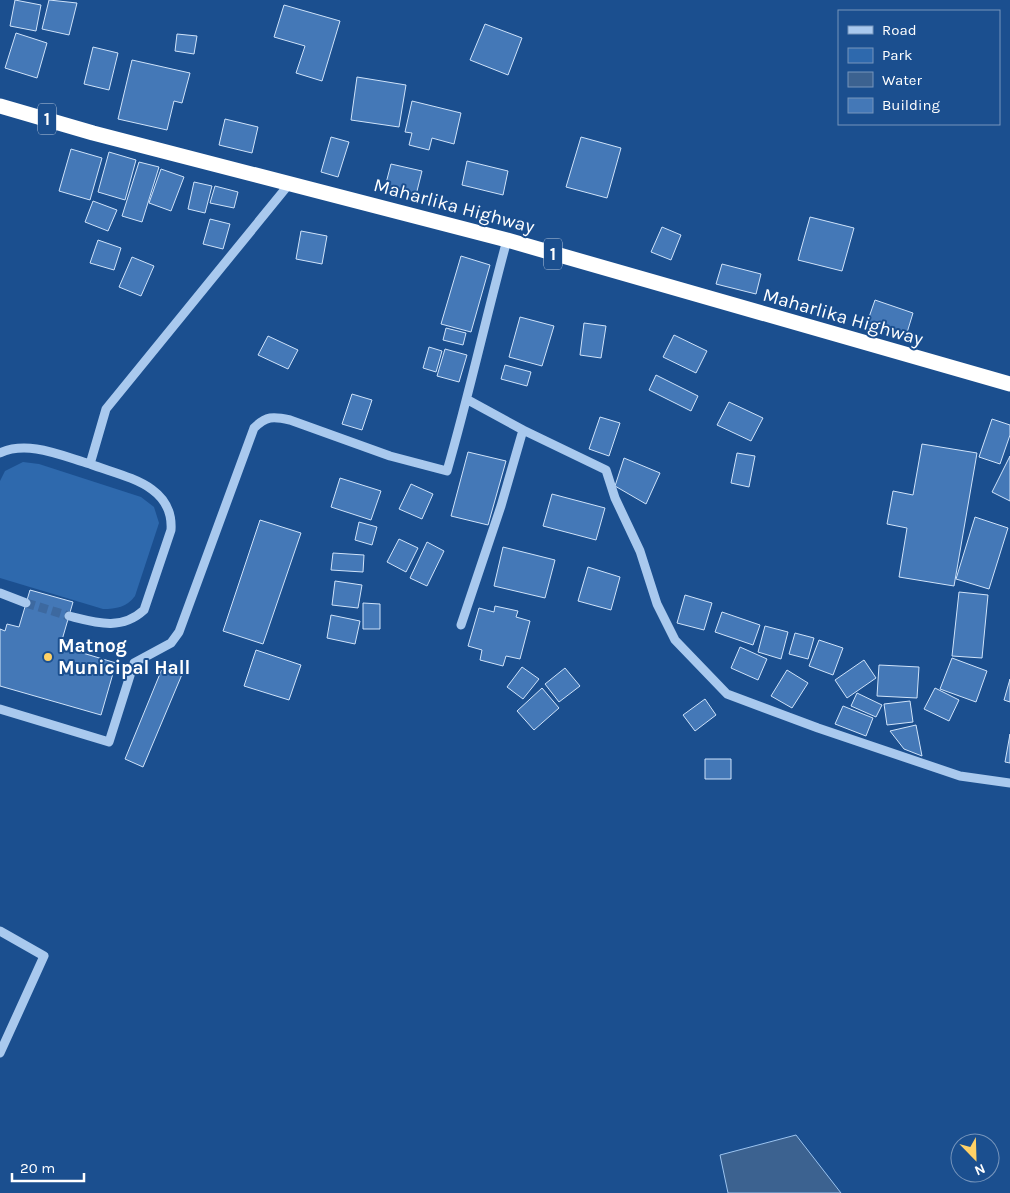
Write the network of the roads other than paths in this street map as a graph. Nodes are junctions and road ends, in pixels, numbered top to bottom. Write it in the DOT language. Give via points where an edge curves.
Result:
graph roads {
  1 [pos="0,106"];
  2 [pos="290,183"];
  3 [pos="507,240"];
  4 [pos="1010,384"];
  5 [pos="468,400"];
  6 [pos="523,430"];
  7 [pos="0,453"];
  8 [pos="90,464"];
  9 [pos="0,594"];
  10 [pos="26,603"];
  11 [pos="69,616"];
  12 [pos="461,626"];
  13 [pos="0,709"];
  14 [pos="1010,784"];
  15 [pos="0,931"];
  16 [pos="0,1053"];
  1 -- 2 [label="highway, Maharlika Highway / 1"];
  2 -- 3 [label="highway, Maharlika Highway / 1"];
  2 -- 8 [label="street" via="106,409"];
  3 -- 4 [label="highway, Maharlika Highway / 1"];
  3 -- 5 [label="street" via="477,351"];
  5 -- 6 [label="street"];
  5 -- 13 [label="street" via="446,471 390,456 290,420 273,416 262,419 254,428 179,632 171,643 134,663 109,742"];
  6 -- 12 [label="street"];
  6 -- 14 [label="street" via="606,470 615,498 640,550 657,604 675,640 727,694 960,776"];
  7 -- 8 [label="street" via="9,449 31,448"];
  8 -- 11 [label="street" via="148,485 158,492 172,519 171,530 144,610 136,617 113,625"];
  9 -- 10 [label="street"];
  15 -- 16 [label="street" via="44,956"];
}
